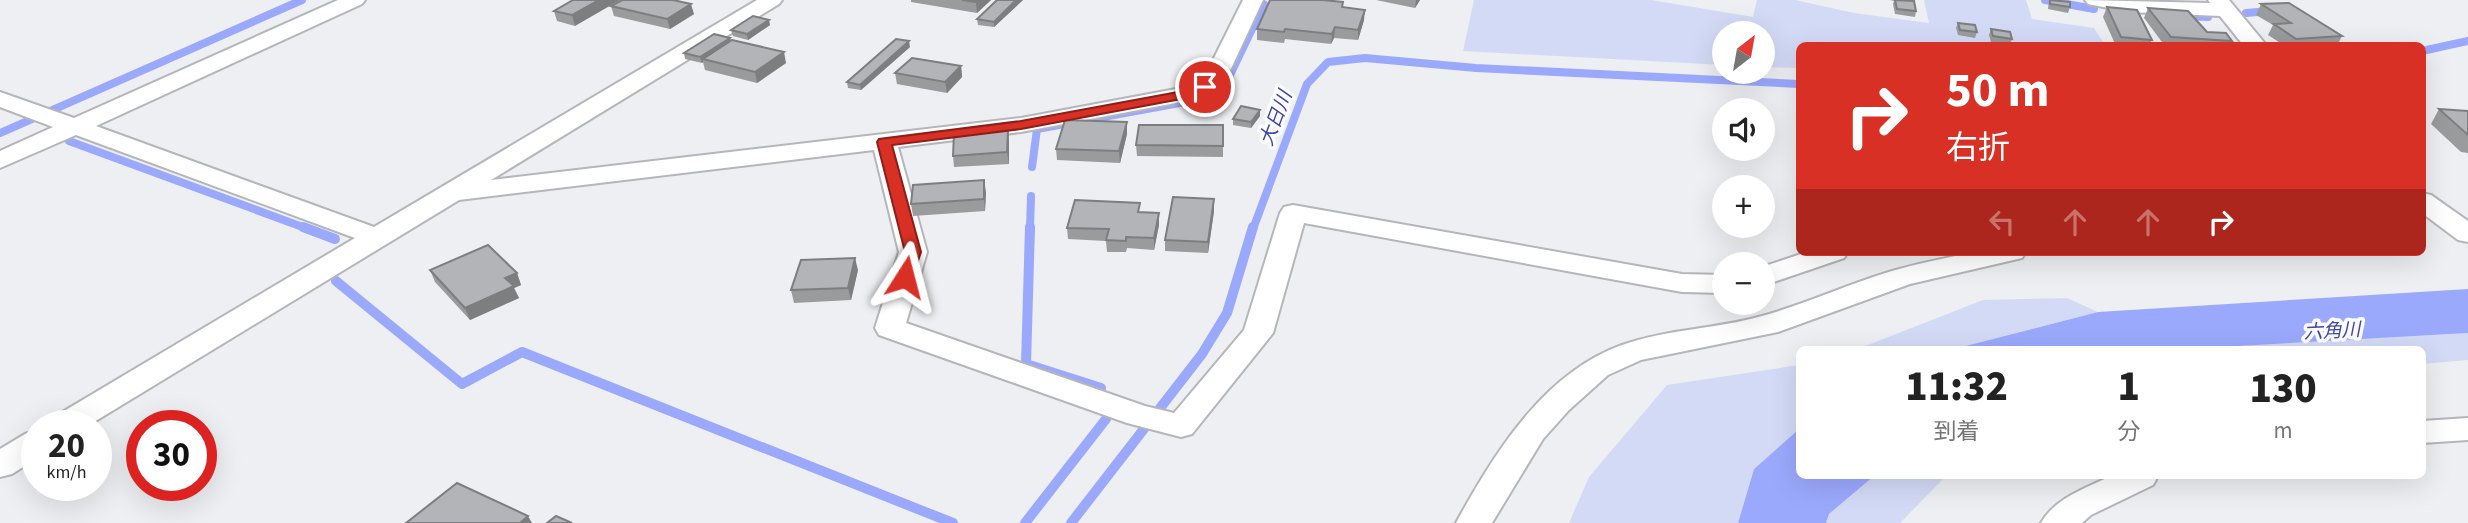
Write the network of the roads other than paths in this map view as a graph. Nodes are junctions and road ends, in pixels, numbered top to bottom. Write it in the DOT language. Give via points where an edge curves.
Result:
graph roads {
  1 [pos="355,0"];
  2 [pos="772,0"];
  3 [pos="1253,0"];
  4 [pos="2095,0"];
  5 [pos="2222,5"];
  6 [pos="2253,42"];
  7 [pos="0,99"];
  8 [pos="65,123"];
  9 [pos="884,142"];
  10 [pos="0,160"];
  11 [pos="450,193"];
  12 [pos="2426,204"];
  13 [pos="2453,224"];
  14 [pos="377,237"];
  15 [pos="1822,256"];
  16 [pos="1994,256"];
  17 [pos="1775,272"];
  18 [pos="1712,284"];
  19 [pos="90,410"];
  20 [pos="2468,429"];
  21 [pos="2426,432"];
  22 [pos="21,452"];
  23 [pos="0,465"];
  24 [pos="2135,479"];
  25 [pos="1474,523"];
  26 [pos="2059,523"];
  1 -- 8 [label="street"];
  2 -- 11 [label="street"];
  3 -- 9 [label="street" via="1218,73 1205,87 1021,125"];
  4 -- 5 [label="street" via="2128,6"];
  5 -- 6 [label="street"];
  7 -- 8 [label="street"];
  8 -- 10 [label="street"];
  8 -- 14 [label="street"];
  9 -- 11 [label="street"];
  9 -- 18 [label="street" via="913,252 890,328 1181,426 1258,333 1293,213 1682,283"];
  11 -- 14 [label="street"];
  12 -- 13 [label="street"];
  14 -- 19 [label="street"];
  15 -- 17 [label="street"];
  16 -- 25 [label="street" via="1902,277 1768,326 1633,352 1597,368 1531,431"];
  20 -- 21 [label="street"];
  22 -- 23 [label="street"];
  24 -- 26 [label="street" via="2079,506"];
}
